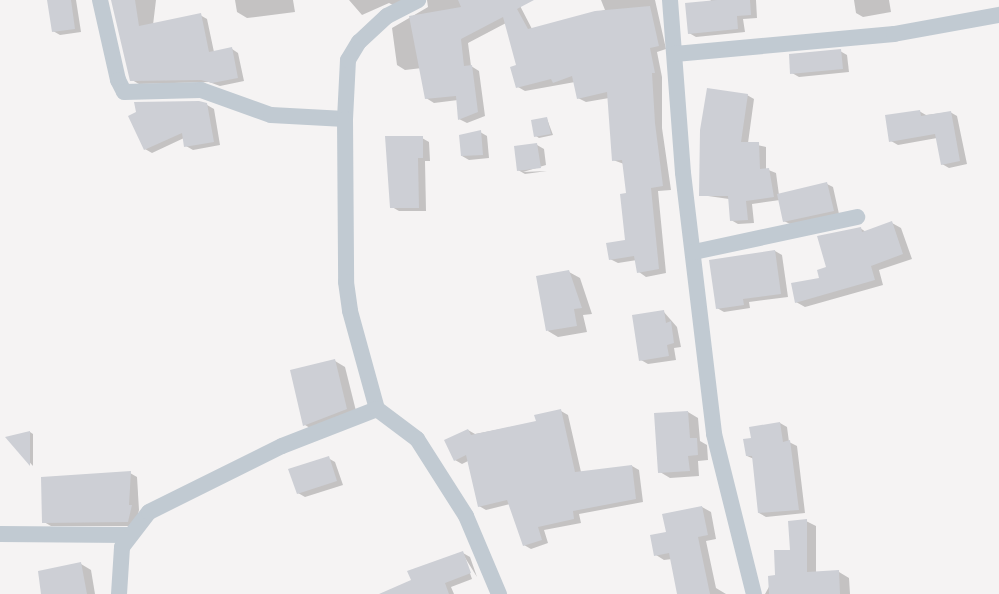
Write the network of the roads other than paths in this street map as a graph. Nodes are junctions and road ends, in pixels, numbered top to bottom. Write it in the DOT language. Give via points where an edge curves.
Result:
graph roads {
  1 [pos="100,0"];
  2 [pos="418,0"];
  3 [pos="670,0"];
  4 [pos="999,15"];
  5 [pos="675,54"];
  6 [pos="345,119"];
  7 [pos="857,217"];
  8 [pos="694,252"];
  9 [pos="377,409"];
  10 [pos="0,534"];
  11 [pos="128,535"];
  12 [pos="119,594"];
  13 [pos="499,594"];
  14 [pos="754,594"];
  1 -- 6 [label="street" via="124,92 201,90 271,115"];
  2 -- 6 [label="street" via="387,16 359,42 348,60"];
  3 -- 5 [label="street"];
  4 -- 5 [label="street" via="894,34"];
  5 -- 8 [label="street" via="682,173"];
  6 -- 9 [label="street" via="346,282"];
  7 -- 8 [label="street"];
  8 -- 14 [label="street" via="719,467"];
  9 -- 11 [label="street" via="282,446 173,497 149,512"];
  9 -- 13 [label="street" via="417,439 466,516"];
  10 -- 11 [label="street"];
  11 -- 12 [label="street" via="119,559"];
}
